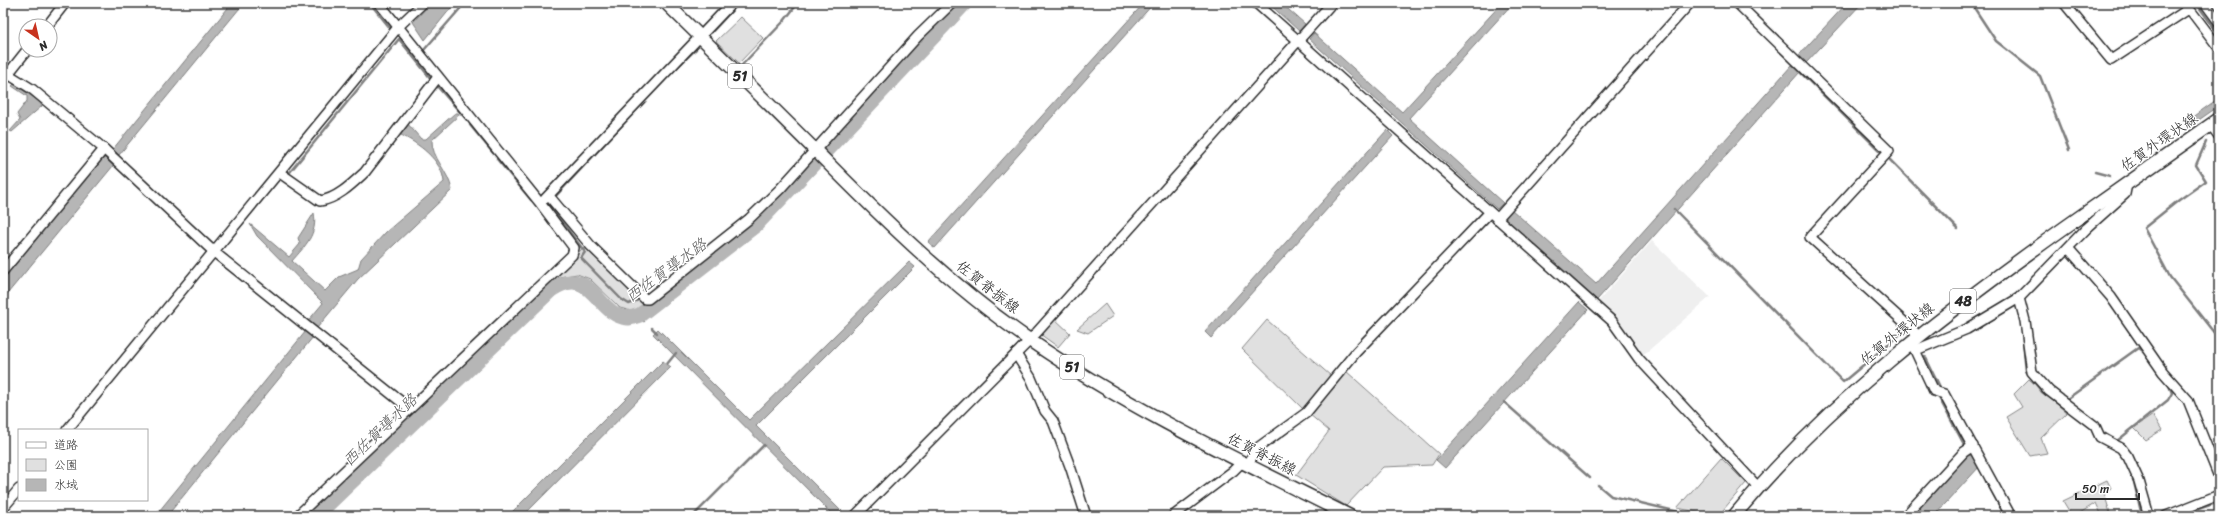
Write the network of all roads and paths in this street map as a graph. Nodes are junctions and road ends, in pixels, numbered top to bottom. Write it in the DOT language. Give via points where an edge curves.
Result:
graph roads {
  1 [pos="65,3"];
  2 [pos="380,3"];
  3 [pos="423,3"];
  4 [pos="666,3"];
  5 [pos="732,3"];
  6 [pos="952,3"];
  7 [pos="1256,3"];
  8 [pos="1332,3"];
  9 [pos="1690,3"];
  10 [pos="1737,3"];
  11 [pos="2064,3"];
  12 [pos="2205,3"];
  13 [pos="53,18"];
  14 [pos="2219,22"];
  15 [pos="399,26"];
  16 [pos="700,37"];
  17 [pos="1298,41"];
  18 [pos="2219,48"];
  19 [pos="20,58"];
  20 [pos="6,73"];
  21 [pos="438,77"];
  22 [pos="2215,122"];
  23 [pos="2219,136"];
  24 [pos="104,149"];
  25 [pos="815,150"];
  26 [pos="280,173"];
  27 [pos="2127,184"];
  28 [pos="552,199"];
  29 [pos="540,203"];
  30 [pos="1490,213"];
  31 [pos="1502,213"];
  32 [pos="2068,248"];
  33 [pos="214,252"];
  34 [pos="3,272"];
  35 [pos="2019,298"];
  36 [pos="1030,340"];
  37 [pos="1914,343"];
  38 [pos="1016,354"];
  39 [pos="408,408"];
  40 [pos="69,429"];
  41 [pos="1973,446"];
  42 [pos="1245,463"];
  43 [pos="2219,477"];
  44 [pos="1758,487"];
  45 [pos="18,490"];
  46 [pos="2219,495"];
  47 [pos="3,508"];
  48 [pos="3,514"];
  49 [pos="6,516"];
  50 [pos="297,516"];
  51 [pos="856,516"];
  52 [pos="1086,516"];
  53 [pos="1174,516"];
  54 [pos="1350,516"];
  55 [pos="1734,516"];
  56 [pos="1905,516"];
  57 [pos="2013,516"];
  58 [pos="2149,516"];
  59 [pos="2166,516"];
  1 -- 13 [label="street"];
  2 -- 15 [label="street"];
  3 -- 15 [label="street"];
  4 -- 16 [label="main road, 佐賀脊振線 / 51"];
  5 -- 16 [label="street"];
  6 -- 25 [label="street" via="918,36"];
  7 -- 17 [label="street"];
  8 -- 17 [label="street"];
  9 -- 31 [label="street"];
  10 -- 37 [label="street" via="1889,151 1810,237 1914,330"];
  11 -- 18 [label="street" via="2111,60 2187,10 2191,11"];
  12 -- 14 [label="street"];
  15 -- 21 [label="street"];
  15 -- 26 [label="street"];
  16 -- 25 [label="main road, 佐賀脊振線 / 51"];
  16 -- 28 [label="street"];
  17 -- 30 [label="street"];
  17 -- 36 [label="street"];
  19 -- 20 [label="street"];
  20 -- 24 [label="street" via="32,89"];
  21 -- 26 [label="street" via="366,172 340,192 320,201"];
  21 -- 29 [label="street"];
  22 -- 23 [label="street"];
  22 -- 27 [label="main road, 佐賀外環状線 / 48"];
  24 -- 33 [label="street"];
  24 -- 34 [label="street"];
  25 -- 28 [label="street" via="749,219 648,299 645,299 591,246"];
  25 -- 36 [label="main road, 佐賀脊振線 / 51" via="929,260"];
  26 -- 33 [label="street"];
  27 -- 32 [label="street" via="2125,194"];
  27 -- 37 [label="main road, 佐賀外環状線 / 48" via="1984,285"];
  28 -- 29 [label="street"];
  29 -- 39 [label="street" via="574,248 572,255"];
  30 -- 31 [label="street"];
  30 -- 42 [label="street" via="1356,352 1306,413 1256,450"];
  31 -- 44 [label="street" via="1612,321 1639,359"];
  32 -- 35 [label="street"];
  32 -- 43 [label="street" via="2111,298 2164,372 2188,400"];
  33 -- 39 [label="street"];
  33 -- 40 [label="street"];
  35 -- 37 [label="street" via="1967,329"];
  35 -- 58 [label="street" via="2026,321 2032,372 2048,391 2096,428 2100,437 2118,447 2128,457 2139,481"];
  36 -- 38 [label="street"];
  36 -- 42 [label="main road, 佐賀脊振線 / 51" via="1124,399"];
  37 -- 41 [label="street" via="1934,391 1944,394"];
  37 -- 44 [label="main road, 佐賀外環状線 / 48" via="1852,392"];
  38 -- 51 [label="street"];
  38 -- 52 [label="street" via="1031,378 1045,411 1053,421"];
  39 -- 50 [label="street"];
  41 -- 56 [label="street" via="1964,452"];
  41 -- 57 [label="street"];
  42 -- 53 [label="street"];
  42 -- 54 [label="main road, 佐賀脊振線 / 51"];
  44 -- 55 [label="main road, 佐賀外環状線 / 48"];
  45 -- 47 [label="street"];
  46 -- 59 [label="street"];
  48 -- 49 [label="street"];
}
